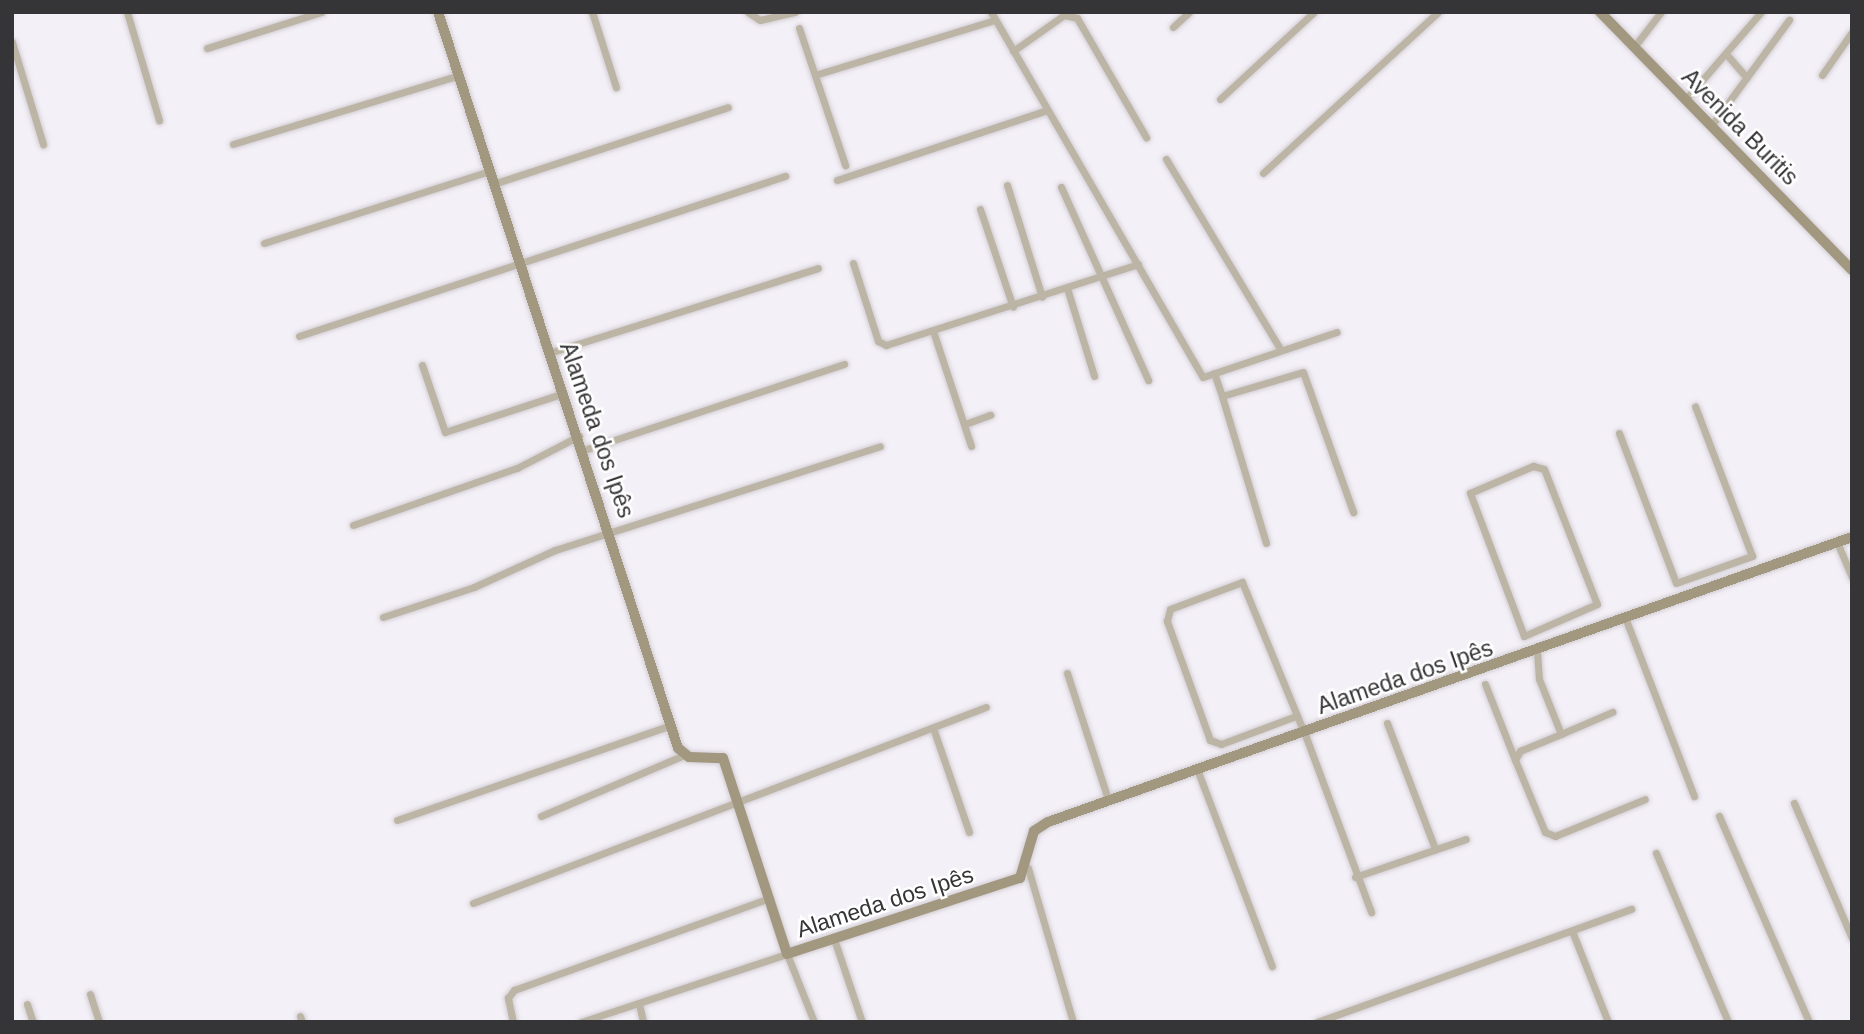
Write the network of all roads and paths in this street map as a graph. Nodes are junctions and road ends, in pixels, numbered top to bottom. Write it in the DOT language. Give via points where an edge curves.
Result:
graph roads {
  1 [pos="127,12"];
  2 [pos="321,12"];
  3 [pos="438,12"];
  4 [pos="592,12"];
  5 [pos="748,12"];
  6 [pos="794,12"];
  7 [pos="1189,12"];
  8 [pos="1314,12"];
  9 [pos="1438,12"];
  10 [pos="1600,12"];
  11 [pos="1661,12"];
  12 [pos="1761,12"];
  13 [pos="1074,14"];
  14 [pos="993,16"];
  15 [pos="1789,20"];
  16 [pos="1173,27"];
  17 [pos="799,28"];
  18 [pos="1852,32"];
  19 [pos="12,42"];
  20 [pos="1637,43"];
  21 [pos="207,48"];
  22 [pos="1013,51"];
  23 [pos="1727,55"];
  24 [pos="815,75"];
  25 [pos="1822,75"];
  26 [pos="457,76"];
  27 [pos="1747,78"];
  28 [pos="616,87"];
  29 [pos="1220,99"];
  30 [pos="1685,100"];
  31 [pos="728,107"];
  32 [pos="1048,110"];
  33 [pos="159,120"];
  34 [pos="1711,126"];
  35 [pos="1146,136"];
  36 [pos="43,144"];
  37 [pos="233,144"];
  38 [pos="1166,159"];
  39 [pos="845,165"];
  40 [pos="489,171"];
  41 [pos="1263,173"];
  42 [pos="785,176"];
  43 [pos="837,180"];
  44 [pos="493,184"];
  45 [pos="1007,185"];
  46 [pos="1061,187"];
  47 [pos="981,208"];
  48 [pos="264,243"];
  49 [pos="853,262"];
  50 [pos="520,264"];
  51 [pos="1138,264"];
  52 [pos="818,268"];
  53 [pos="1852,270"];
  54 [pos="1102,278"];
  55 [pos="1067,288"];
  56 [pos="1042,297"];
  57 [pos="1013,307"];
  58 [pos="1336,332"];
  59 [pos="934,334"];
  60 [pos="299,336"];
  61 [pos="1280,349"];
  62 [pos="549,353"];
  63 [pos="844,364"];
  64 [pos="422,365"];
  65 [pos="1214,373"];
  66 [pos="1094,376"];
  67 [pos="1148,380"];
  68 [pos="564,393"];
  69 [pos="1222,396"];
  70 [pos="1695,405"];
  71 [pos="989,415"];
  72 [pos="965,424"];
  73 [pos="1619,432"];
  74 [pos="579,436"];
  75 [pos="880,446"];
  76 [pos="971,446"];
  77 [pos="584,450"];
  78 [pos="1353,512"];
  79 [pos="353,525"];
  80 [pos="613,536"];
  81 [pos="1852,537"];
  82 [pos="1266,543"];
  83 [pos="1839,546"];
  84 [pos="1712,570"];
  85 [pos="1852,578"];
  86 [pos="1722,584"];
  87 [pos="383,617"];
  88 [pos="1626,620"];
  89 [pos="1557,623"];
  90 [pos="1563,642"];
  91 [pos="1537,651"];
  92 [pos="1067,673"];
  93 [pos="1485,684"];
  94 [pos="986,706"];
  95 [pos="1612,712"];
  96 [pos="1296,716"];
  97 [pos="1387,723"];
  98 [pos="671,725"];
  99 [pos="933,728"];
  100 [pos="1303,733"];
  101 [pos="1561,734"];
  102 [pos="684,755"];
  103 [pos="1516,760"];
  104 [pos="1197,769"];
  105 [pos="1694,796"];
  106 [pos="1108,799"];
  107 [pos="1646,799"];
  108 [pos="1794,803"];
  109 [pos="738,806"];
  110 [pos="541,816"];
  111 [pos="1720,816"];
  112 [pos="397,820"];
  113 [pos="969,832"];
  114 [pos="1466,839"];
  115 [pos="1435,849"];
  116 [pos="1656,853"];
  117 [pos="1028,868"];
  118 [pos="1355,877"];
  119 [pos="769,898"];
  120 [pos="473,902"];
  121 [pos="1631,909"];
  122 [pos="1371,912"];
  123 [pos="1572,931"];
  124 [pos="1852,938"];
  125 [pos="834,939"];
  126 [pos="787,954"];
  127 [pos="1272,966"];
  128 [pos="90,994"];
  129 [pos="27,1004"];
  130 [pos="639,1004"];
  131 [pos="33,1022"];
  132 [pos="99,1022"];
  133 [pos="513,1022"];
  134 [pos="581,1022"];
  135 [pos="643,1022"];
  136 [pos="814,1022"];
  137 [pos="862,1022"];
  138 [pos="1073,1022"];
  139 [pos="1317,1022"];
  140 [pos="1608,1022"];
  141 [pos="1728,1022"];
  142 [pos="1809,1022"];
  1 -- 33 [label="street"];
  2 -- 21 [label="street"];
  3 -- 26 [label="street, Alameda dos Ipês"];
  4 -- 28 [label="street"];
  5 -- 6 [label="street" via="760,20"];
  7 -- 16 [label="street"];
  8 -- 29 [label="street"];
  9 -- 41 [label="street"];
  10 -- 20 [label="street, Avenida Buritis"];
  11 -- 20 [label="street"];
  12 -- 23 [label="street"];
  13 -- 22 [label="street"];
  13 -- 35 [label="street"];
  14 -- 22 [label="street"];
  14 -- 24 [label="street"];
  15 -- 27 [label="street"];
  17 -- 24 [label="street"];
  18 -- 25 [label="street"];
  19 -- 36 [label="street"];
  20 -- 30 [label="street, Avenida Buritis"];
  22 -- 32 [label="street"];
  23 -- 27 [label="street"];
  23 -- 30 [label="street"];
  24 -- 39 [label="street"];
  26 -- 37 [label="street"];
  26 -- 40 [label="street, Alameda dos Ipês"];
  27 -- 34 [label="street"];
  30 -- 34 [label="street, Avenida Buritis"];
  31 -- 44 [label="street"];
  32 -- 43 [label="street"];
  32 -- 51 [label="street"];
  34 -- 53 [label="street, Avenida Buritis"];
  38 -- 61 [label="street"];
  40 -- 44 [label="street, Alameda dos Ipês"];
  40 -- 48 [label="street"];
  42 -- 50 [label="street"];
  44 -- 50 [label="street, Alameda dos Ipês"];
  45 -- 56 [label="street"];
  46 -- 54 [label="street"];
  47 -- 57 [label="street"];
  49 -- 59 [label="street" via="881,344"];
  50 -- 60 [label="street"];
  50 -- 62 [label="street, Alameda dos Ipês"];
  51 -- 54 [label="street"];
  51 -- 65 [label="street" via="1203,377"];
  52 -- 62 [label="street"];
  54 -- 55 [label="street"];
  54 -- 67 [label="street"];
  55 -- 56 [label="street"];
  55 -- 66 [label="street"];
  56 -- 57 [label="street"];
  57 -- 59 [label="street"];
  58 -- 61 [label="street"];
  59 -- 72 [label="street"];
  61 -- 65 [label="street"];
  62 -- 68 [label="street, Alameda dos Ipês"];
  63 -- 77 [label="street"];
  64 -- 68 [label="street" via="445,432"];
  65 -- 69 [label="street"];
  68 -- 74 [label="street, Alameda dos Ipês"];
  69 -- 78 [label="street" via="1303,372"];
  69 -- 82 [label="street"];
  70 -- 84 [label="street" via="1752,556"];
  71 -- 72 [label="street"];
  72 -- 76 [label="street"];
  73 -- 84 [label="street" via="1676,583"];
  74 -- 77 [label="street, Alameda dos Ipês"];
  74 -- 79 [label="street" via="517,468"];
  75 -- 80 [label="street"];
  77 -- 80 [label="street, Alameda dos Ipês"];
  80 -- 87 [label="street" via="555,550 474,587"];
  80 -- 98 [label="street, Alameda dos Ipês"];
  81 -- 83 [label="street, Alameda dos Ipês"];
  83 -- 85 [label="street"];
  83 -- 86 [label="street, Alameda dos Ipês"];
  84 -- 86 [label="street"];
  86 -- 88 [label="street, Alameda dos Ipês"];
  88 -- 90 [label="street, Alameda dos Ipês"];
  88 -- 105 [label="street"];
  89 -- 89 [label="street" via="1520,632 1474,511 1473,487 1533,466 1544,469 1597,604"];
  89 -- 90 [label="street"];
  90 -- 91 [label="street, Alameda dos Ipês"];
  91 -- 100 [label="street, Alameda dos Ipês"];
  91 -- 101 [label="street" via="1539,679"];
  92 -- 106 [label="street"];
  93 -- 103 [label="street"];
  94 -- 99 [label="street"];
  95 -- 101 [label="street"];
  96 -- 96 [label="street" via="1242,582 1170,609 1167,621 1210,740 1221,744"];
  96 -- 100 [label="street"];
  97 -- 115 [label="street"];
  98 -- 102 [label="street, Alameda dos Ipês"];
  98 -- 112 [label="street"];
  99 -- 109 [label="street"];
  99 -- 113 [label="street"];
  100 -- 104 [label="street, Alameda dos Ipês"];
  100 -- 118 [label="street"];
  101 -- 103 [label="street" via="1520,751"];
  102 -- 109 [label="street, Alameda dos Ipês" via="721,756"];
  102 -- 110 [label="street"];
  103 -- 107 [label="street" via="1549,835"];
  104 -- 106 [label="street, Alameda dos Ipês"];
  104 -- 127 [label="street"];
  106 -- 117 [label="street, Alameda dos Ipês" via="1036,828"];
  108 -- 124 [label="street"];
  109 -- 119 [label="street, Alameda dos Ipês"];
  109 -- 120 [label="street"];
  111 -- 142 [label="street"];
  114 -- 115 [label="street"];
  115 -- 118 [label="street"];
  116 -- 141 [label="street"];
  117 -- 125 [label="street, Alameda dos Ipês" via="1013,881"];
  117 -- 138 [label="street"];
  118 -- 122 [label="street"];
  119 -- 126 [label="street, Alameda dos Ipês"];
  119 -- 133 [label="street" via="514,990 508,998"];
  121 -- 123 [label="street"];
  123 -- 139 [label="street"];
  123 -- 140 [label="street"];
  125 -- 126 [label="street, Alameda dos Ipês"];
  125 -- 137 [label="street"];
  126 -- 130 [label="street"];
  126 -- 136 [label="street"];
  128 -- 132 [label="street"];
  129 -- 131 [label="street"];
  130 -- 134 [label="street"];
  130 -- 135 [label="street"];
}
